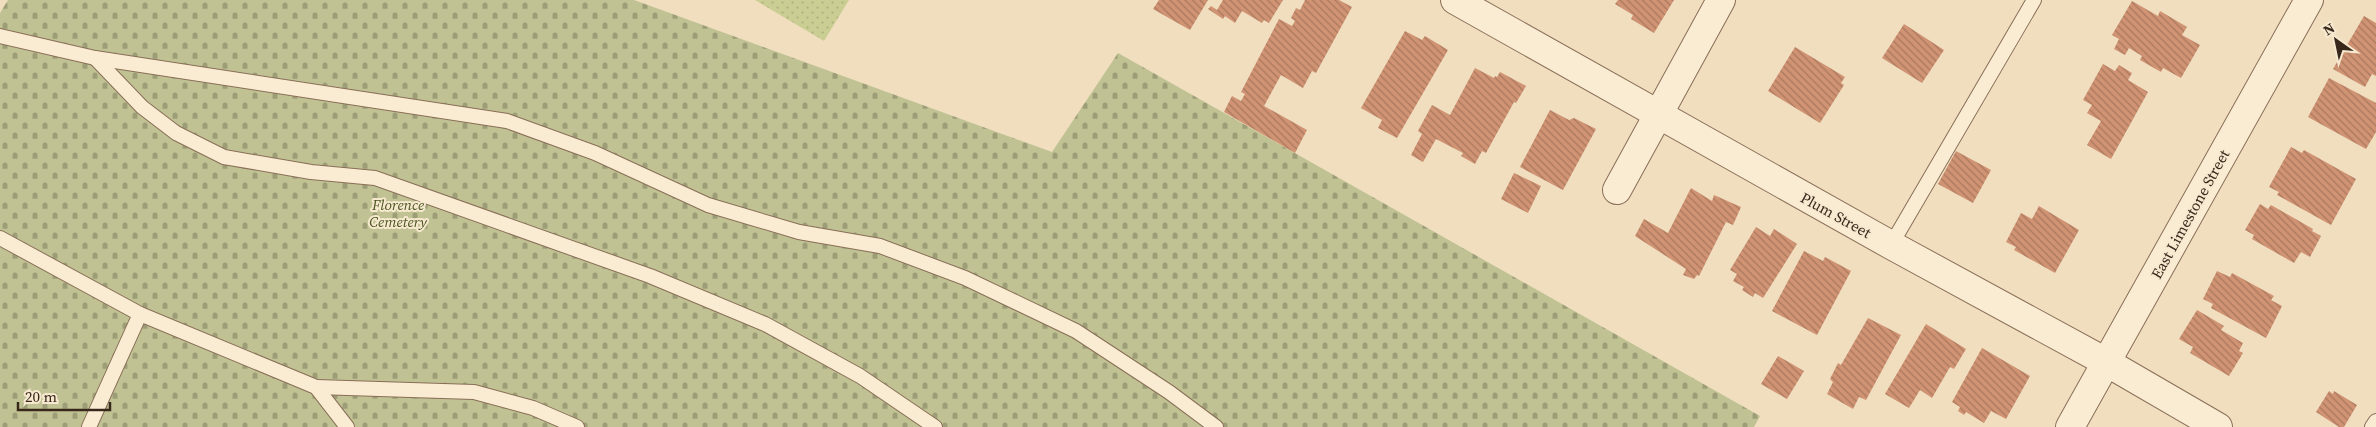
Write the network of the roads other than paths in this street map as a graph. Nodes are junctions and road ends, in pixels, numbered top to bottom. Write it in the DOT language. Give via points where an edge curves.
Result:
graph roads {
  1 [pos="1456,0"];
  2 [pos="1721,0"];
  3 [pos="2034,0"];
  4 [pos="2309,0"];
  5 [pos="0,36"];
  6 [pos="95,58"];
  7 [pos="1658,115"];
  8 [pos="1618,190"];
  9 [pos="0,238"];
  10 [pos="1891,246"];
  11 [pos="140,314"];
  12 [pos="2106,362"];
  13 [pos="316,387"];
  14 [pos="2376,421"];
  15 [pos="89,427"];
  16 [pos="347,427"];
  17 [pos="576,427"];
  18 [pos="935,427"];
  19 [pos="1216,427"];
  20 [pos="2070,427"];
  21 [pos="2218,427"];
  22 [pos="2372,427"];
  1 -- 7 [label="street, Plum Street"];
  2 -- 7 [label="street"];
  3 -- 10 [label="lane"];
  4 -- 12 [label="street, East Limestone Street"];
  5 -- 6 [label="lane"];
  6 -- 18 [label="lane" via="149,112 176,133 224,157 311,172 375,178 650,276 765,324 860,376"];
  6 -- 19 [label="lane" via="507,121 595,152 708,205 799,232 880,246 965,278 1076,331"];
  7 -- 8 [label="street"];
  7 -- 10 [label="street, Plum Street"];
  9 -- 11 [label="lane"];
  10 -- 12 [label="street, Plum Street"];
  11 -- 13 [label="lane"];
  11 -- 15 [label="lane"];
  12 -- 20 [label="street, East Limestone Street"];
  12 -- 21 [label="street, Plum Street"];
  13 -- 16 [label="lane"];
  13 -- 17 [label="lane" via="474,392 533,408"];
  14 -- 22 [label="lane"];
}
